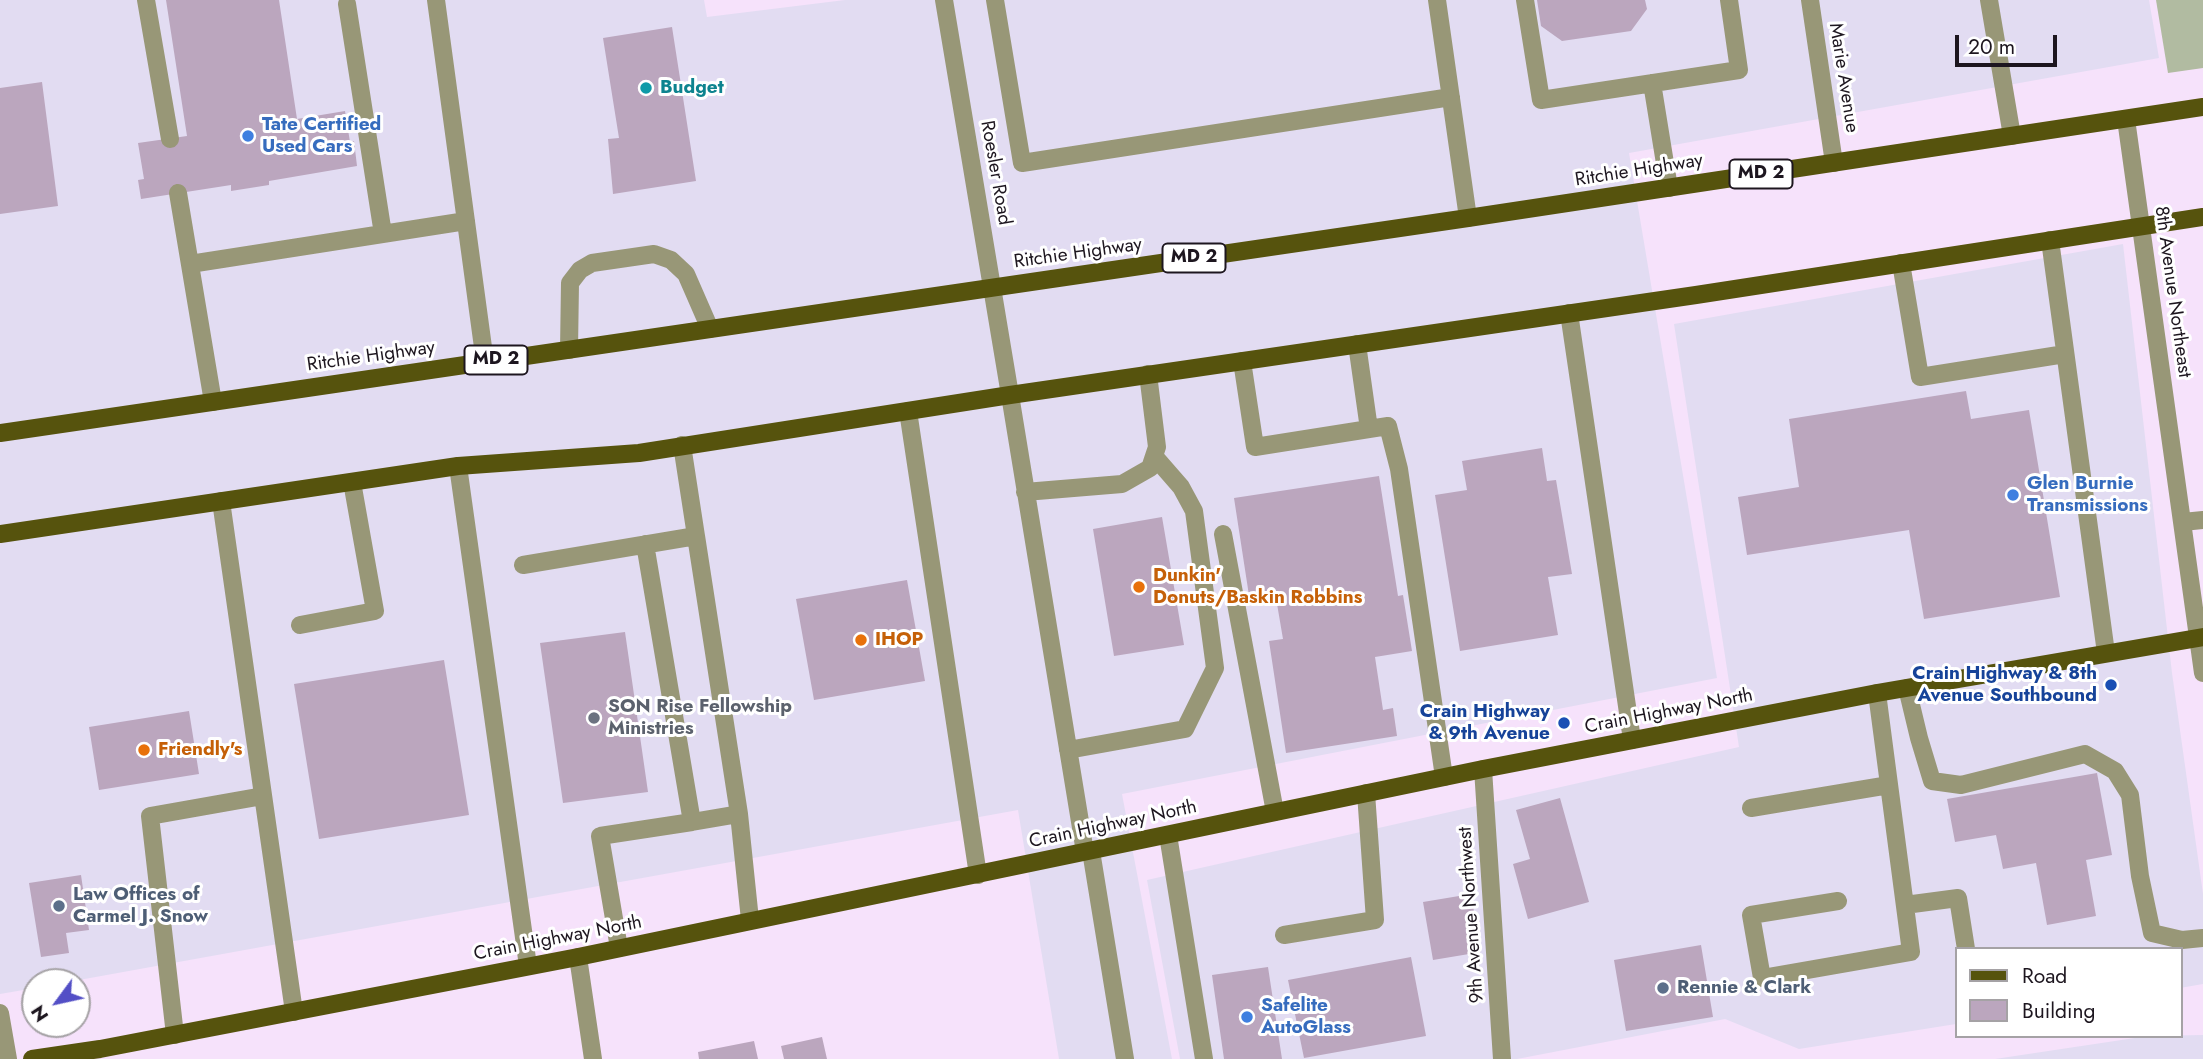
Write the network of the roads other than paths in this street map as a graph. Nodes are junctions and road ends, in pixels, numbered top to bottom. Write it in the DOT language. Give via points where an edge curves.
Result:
graph roads {
  1 [pos="146,0"];
  2 [pos="436,0"];
  3 [pos="944,0"];
  4 [pos="995,0"];
  5 [pos="1437,0"];
  6 [pos="1525,0"];
  7 [pos="1729,0"];
  8 [pos="1810,0"];
  9 [pos="1989,0"];
  10 [pos="347,4"];
  11 [pos="1652,83"];
  12 [pos="1451,97"];
  13 [pos="2203,107"];
  14 [pos="2126,119"];
  15 [pos="2012,136"];
  16 [pos="170,139"];
  17 [pos="1834,163"];
  18 [pos="1669,188"];
  19 [pos="178,193"];
  20 [pos="2203,217"];
  21 [pos="1468,218"];
  22 [pos="466,221"];
  23 [pos="2142,226"];
  24 [pos="383,234"];
  25 [pos="2050,240"];
  26 [pos="1902,263"];
  27 [pos="190,264"];
  28 [pos="993,287"];
  29 [pos="1569,313"];
  30 [pos="710,329"];
  31 [pos="1357,344"];
  32 [pos="569,350"];
  33 [pos="2065,354"];
  34 [pos="1242,361"];
  35 [pos="485,362"];
  36 [pos="1148,374"];
  37 [pos="1010,395"];
  38 [pos="213,402"];
  39 [pos="908,411"];
  40 [pos="1369,429"];
  41 [pos="0,433"];
  42 [pos="682,445"];
  43 [pos="1154,456"];
  44 [pos="457,466"];
  45 [pos="352,482"];
  46 [pos="1026,492"];
  47 [pos="221,501"];
  48 [pos="2203,520"];
  49 [pos="2183,522"];
  50 [pos="0,534"];
  51 [pos="1223,534"];
  52 [pos="696,536"];
  53 [pos="645,544"];
  54 [pos="523,565"];
  55 [pos="300,625"];
  56 [pos="2201,637"];
  57 [pos="2106,653"];
  58 [pos="2203,673"];
  59 [pos="1907,688"];
  60 [pos="1877,693"];
  61 [pos="1632,740"];
  62 [pos="1068,750"];
  63 [pos="1483,769"];
  64 [pos="1444,777"];
  65 [pos="1889,785"];
  66 [pos="1366,793"];
  67 [pos="263,796"];
  68 [pos="1751,808"];
  69 [pos="1275,812"];
  70 [pos="739,814"];
  71 [pos="692,822"];
  72 [pos="1168,835"];
  73 [pos="1088,851"];
  74 [pos="978,875"];
  75 [pos="1838,901"];
  76 [pos="1905,905"];
  77 [pos="750,920"];
  78 [pos="1284,935"];
  79 [pos="2203,938"];
  80 [pos="1966,947"];
  81 [pos="619,948"];
  82 [pos="578,957"];
  83 [pos="528,966"];
  84 [pos="294,1012"];
  85 [pos="0,1013"];
  86 [pos="175,1035"];
  87 [pos="101,1054"];
  88 [pos="8,1059"];
  89 [pos="32,1059"];
  90 [pos="593,1059"];
  91 [pos="1125,1059"];
  92 [pos="1204,1059"];
  93 [pos="1502,1059"];
  1 -- 16 [label="street"];
  2 -- 22 [label="street"];
  3 -- 28 [label="street, Roesler Road"];
  4 -- 12 [label="street" via="1022,163"];
  5 -- 12 [label="street"];
  6 -- 11 [label="street" via="1541,100"];
  7 -- 11 [label="street" via="1740,70"];
  8 -- 17 [label="street, Marie Avenue"];
  9 -- 15 [label="street"];
  10 -- 24 [label="street"];
  11 -- 18 [label="street"];
  12 -- 21 [label="street"];
  13 -- 14 [label="main road, Ritchie Highway / MD 2"];
  14 -- 15 [label="main road, Ritchie Highway / MD 2"];
  14 -- 23 [label="street, 8th Avenue Northeast"];
  15 -- 17 [label="main road, Ritchie Highway / MD 2"];
  17 -- 18 [label="main road, Ritchie Highway / MD 2"];
  18 -- 21 [label="main road, Ritchie Highway / MD 2"];
  19 -- 27 [label="street"];
  20 -- 23 [label="main road"];
  21 -- 28 [label="main road, Ritchie Highway / MD 2"];
  22 -- 24 [label="street"];
  22 -- 35 [label="street"];
  23 -- 25 [label="main road"];
  23 -- 49 [label="street, 8th Avenue Northeast"];
  24 -- 27 [label="street"];
  25 -- 26 [label="main road"];
  25 -- 33 [label="street"];
  26 -- 29 [label="main road"];
  26 -- 33 [label="street" via="1920,377"];
  27 -- 38 [label="street"];
  28 -- 30 [label="main road, Ritchie Highway / MD 2"];
  28 -- 37 [label="street, Roesler Road"];
  29 -- 31 [label="main road"];
  29 -- 61 [label="street"];
  30 -- 32 [label="main road, Ritchie Highway / MD 2"];
  30 -- 32 [label="street" via="686,274 671,260 654,254 592,263 570,283"];
  31 -- 34 [label="main road"];
  31 -- 40 [label="street"];
  32 -- 35 [label="main road, Ritchie Highway / MD 2"];
  33 -- 57 [label="street"];
  34 -- 36 [label="main road"];
  34 -- 40 [label="street" via="1255,447"];
  35 -- 38 [label="main road, Ritchie Highway / MD 2"];
  36 -- 37 [label="main road"];
  36 -- 43 [label="street" via="1157,447"];
  37 -- 39 [label="main road"];
  37 -- 46 [label="street, Roesler Road"];
  38 -- 41 [label="main road, Ritchie Highway / MD 2"];
  39 -- 42 [label="main road"];
  39 -- 74 [label="street"];
  40 -- 64 [label="street" via="1388,426 1399,469"];
  42 -- 44 [label="main road" via="639,453"];
  42 -- 52 [label="street"];
  43 -- 46 [label="street" via="1150,468 1122,484"];
  43 -- 62 [label="street" via="1181,487 1194,511 1215,668 1185,729"];
  44 -- 45 [label="main road"];
  44 -- 83 [label="street"];
  45 -- 47 [label="main road"];
  45 -- 55 [label="street" via="375,611"];
  46 -- 62 [label="street, Roesler Road"];
  47 -- 50 [label="main road"];
  47 -- 67 [label="street"];
  48 -- 49 [label="street"];
  49 -- 56 [label="street, 8th Avenue Northeast"];
  51 -- 69 [label="street"];
  52 -- 53 [label="street"];
  52 -- 70 [label="street"];
  53 -- 54 [label="street"];
  53 -- 71 [label="street"];
  56 -- 57 [label="main road, Crain Highway North"];
  56 -- 58 [label="street, 8th Avenue Northeast"];
  57 -- 59 [label="main road, Crain Highway North"];
  59 -- 60 [label="main road, Crain Highway North"];
  59 -- 79 [label="street" via="1932,781 1961,785 2085,754 2115,771 2130,795 2152,933 2182,940"];
  60 -- 61 [label="main road, Crain Highway North"];
  60 -- 65 [label="street"];
  61 -- 63 [label="main road, Crain Highway North"];
  62 -- 73 [label="street, Roesler Road"];
  63 -- 64 [label="main road, Crain Highway North"];
  63 -- 93 [label="street, 9th Avenue Northwest"];
  64 -- 66 [label="main road, Crain Highway North"];
  65 -- 68 [label="street"];
  65 -- 76 [label="street"];
  66 -- 69 [label="main road, Crain Highway North"];
  66 -- 78 [label="street" via="1376,920"];
  67 -- 84 [label="street"];
  67 -- 86 [label="street" via="150,816"];
  69 -- 72 [label="main road, Crain Highway North"];
  70 -- 71 [label="street"];
  70 -- 77 [label="street"];
  71 -- 81 [label="street" via="600,836"];
  72 -- 73 [label="main road, Crain Highway North"];
  72 -- 92 [label="street"];
  73 -- 74 [label="main road, Crain Highway North"];
  73 -- 91 [label="street, Roesler Road"];
  74 -- 77 [label="main road, Crain Highway North"];
  75 -- 76 [label="street" via="1751,915 1762,978 1911,952"];
  76 -- 80 [label="street" via="1958,898"];
  77 -- 81 [label="main road, Crain Highway North"];
  81 -- 82 [label="main road, Crain Highway North"];
  82 -- 83 [label="main road, Crain Highway North"];
  82 -- 90 [label="street"];
  83 -- 84 [label="main road, Crain Highway North"];
  84 -- 86 [label="main road, Crain Highway North"];
  85 -- 88 [label="street"];
  86 -- 87 [label="main road, Crain Highway North"];
  87 -- 89 [label="main road, Crain Highway North"];
}
